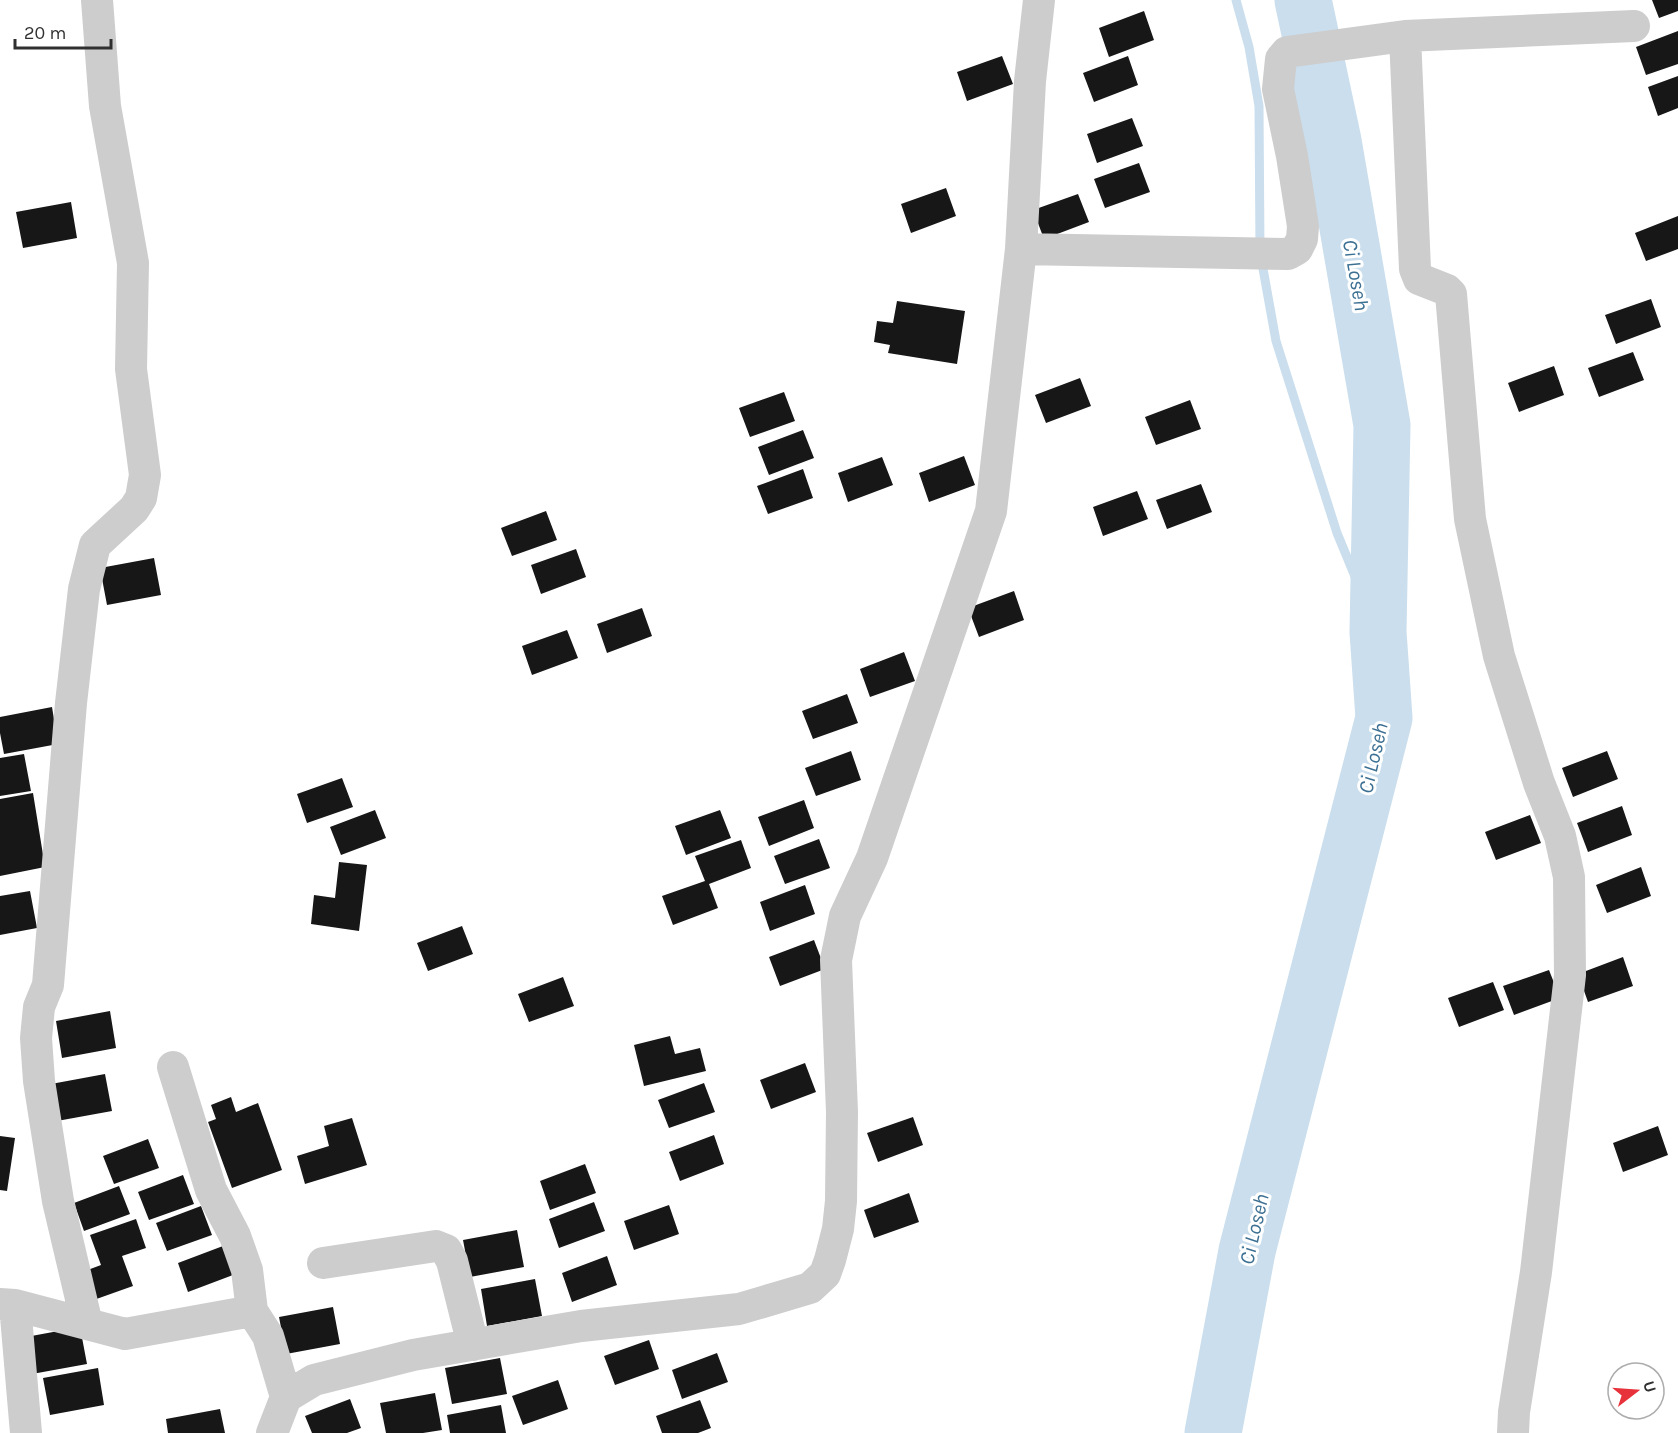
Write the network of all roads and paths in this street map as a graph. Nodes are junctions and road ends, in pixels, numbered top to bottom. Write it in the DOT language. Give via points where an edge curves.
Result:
graph roads {
  1 [pos="97,0"];
  2 [pos="1039,0"];
  3 [pos="1634,27"];
  4 [pos="1406,36"];
  5 [pos="1021,249"];
  6 [pos="173,1067"];
  7 [pos="323,1263"];
  8 [pos="8,1304"];
  9 [pos="252,1311"];
  10 [pos="87,1324"];
  11 [pos="473,1345"];
  12 [pos="286,1397"];
  13 [pos="26,1433"];
  14 [pos="272,1433"];
  15 [pos="1514,1433"];
  1 -- 10 [label="street" via="105,106 133,263 131,369 145,475 141,498 134,509 95,545 84,589 48,985 39,1007 36,1038 58,1201"];
  2 -- 5 [label="street" via="1030,81"];
  3 -- 4 [label="street"];
  4 -- 5 [label="street" via="1295,50 1281,59 1278,89 1303,226 1297,249 1288,254"];
  4 -- 15 [label="street" via="1415,269 1419,279 1451,294 1470,519 1499,656 1560,836 1569,877 1570,975"];
  5 -- 11 [label="street" via="992,511 872,858 845,916 839,941 836,960 841,1201 838,1229 825,1274 810,1288 740,1309 580,1326"];
  6 -- 9 [label="street" via="211,1190 235,1236 247,1270"];
  7 -- 11 [label="street" via="435,1246 446,1251 452,1261"];
  8 -- 10 [label="street"];
  8 -- 13 [label="street"];
  9 -- 10 [label="street" via="125,1334"];
  9 -- 12 [label="street" via="268,1336"];
  11 -- 12 [label="street" via="314,1380"];
  12 -- 14 [label="street"];
}
